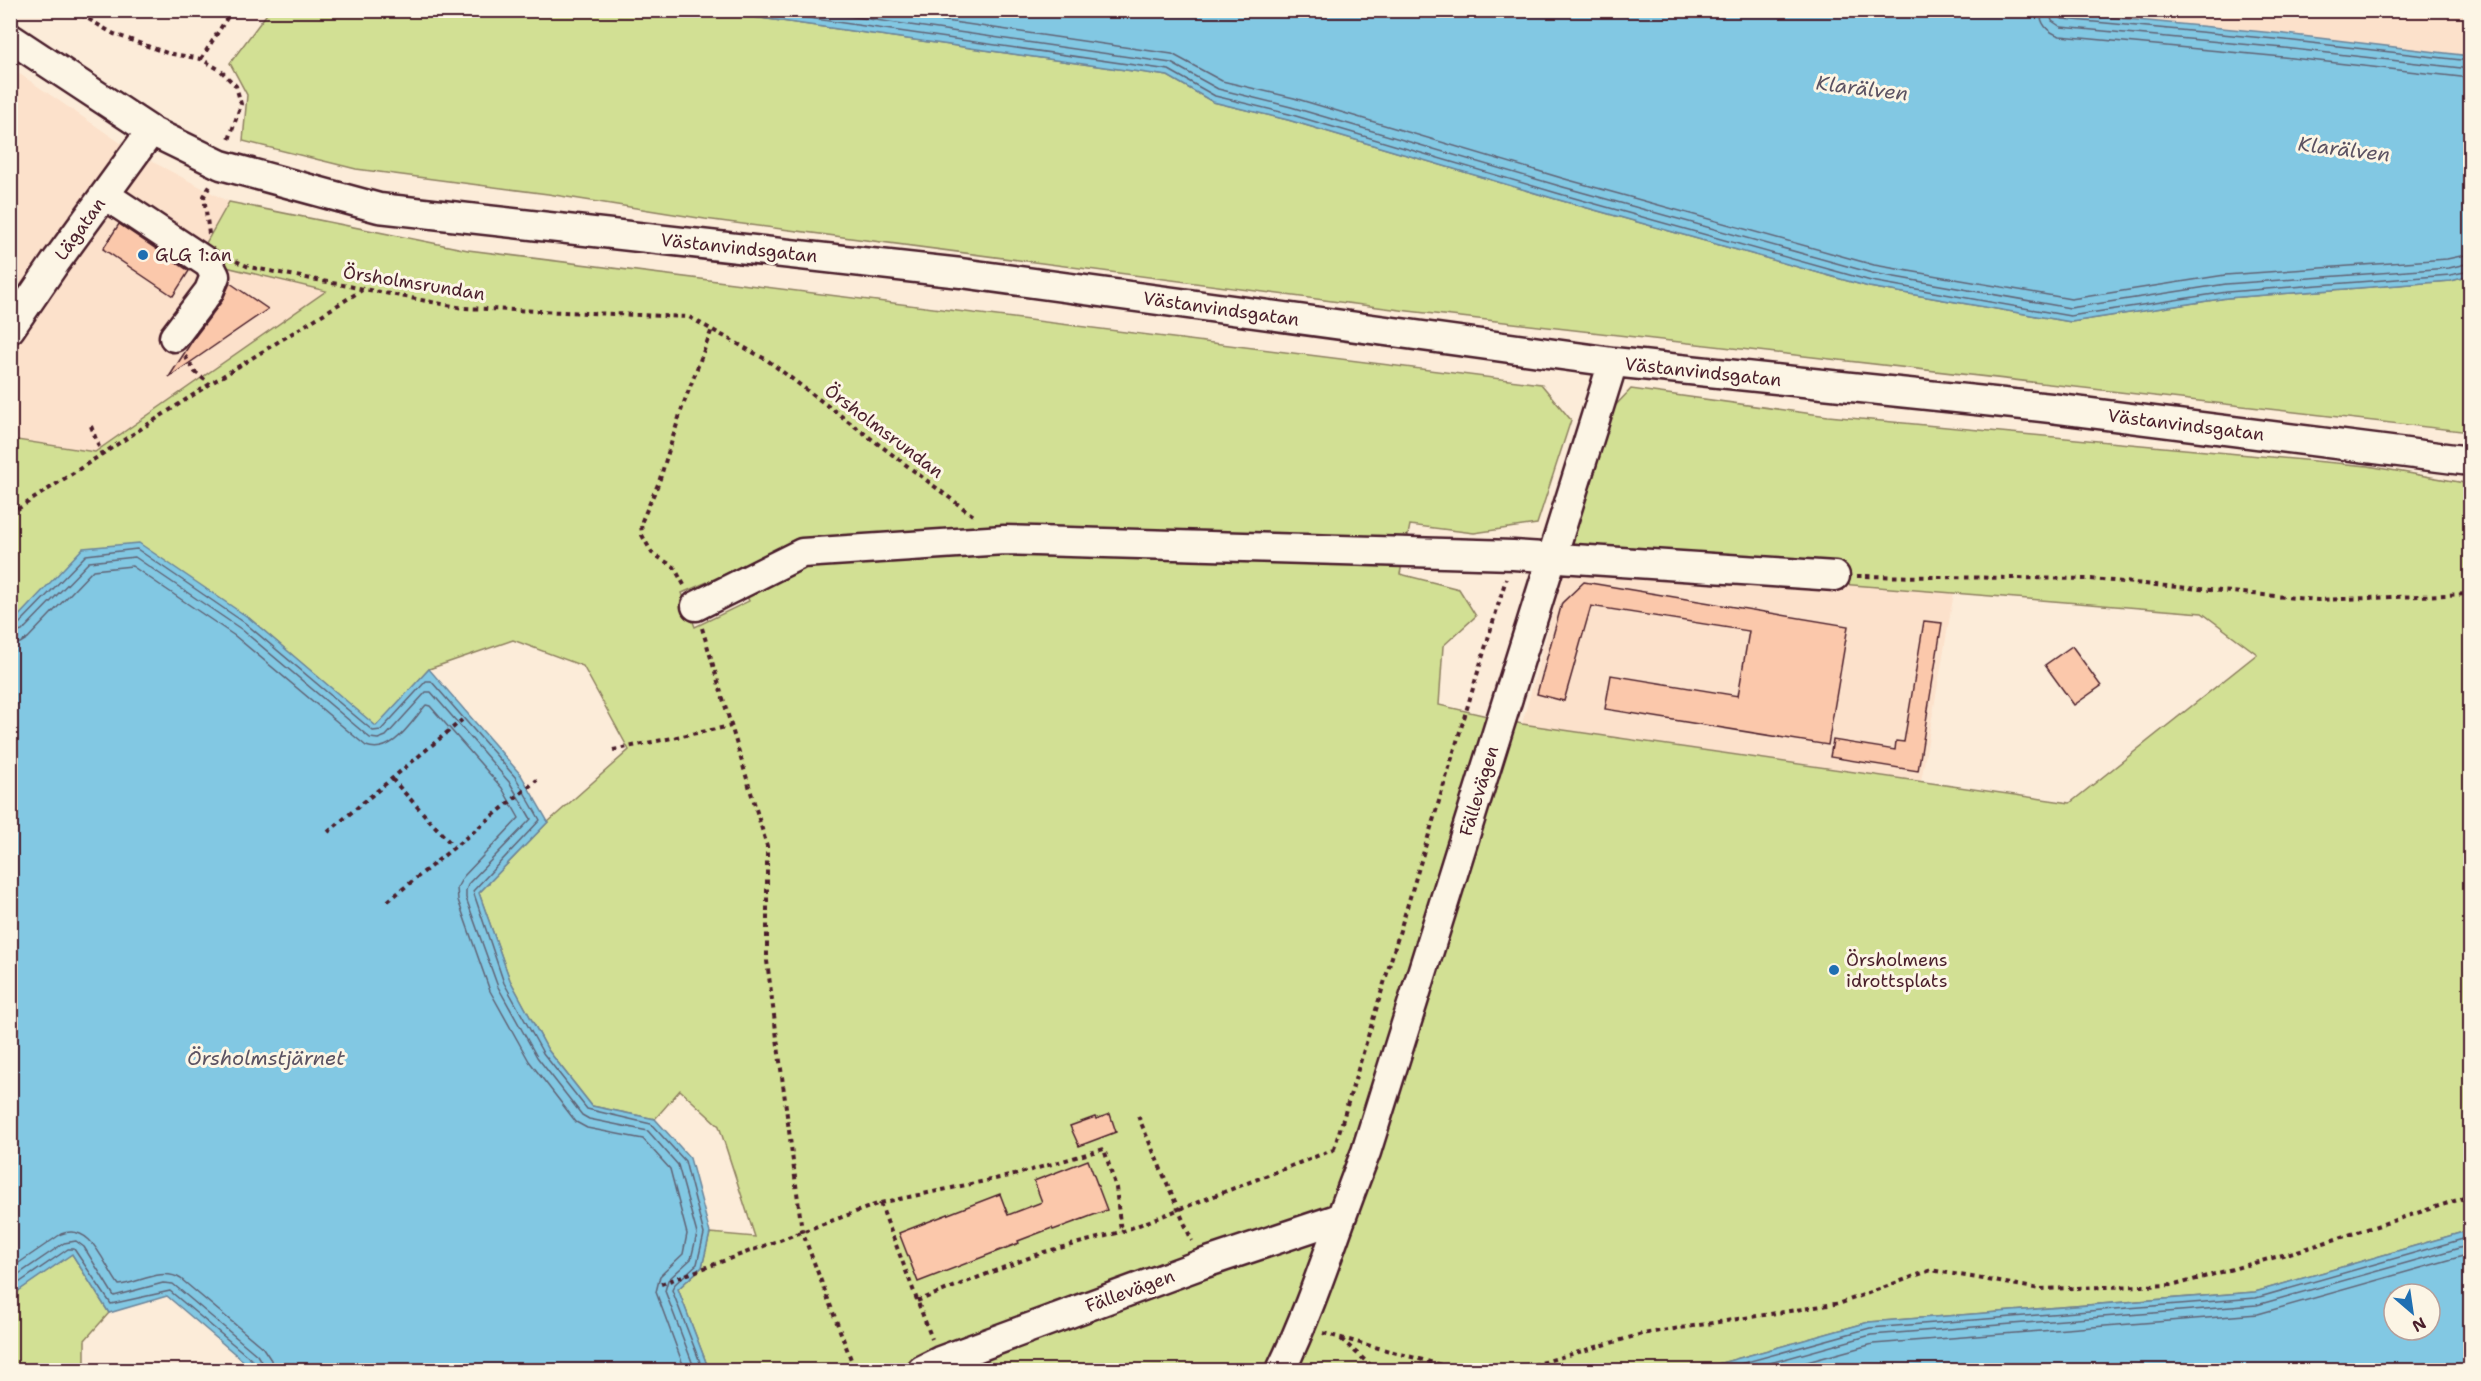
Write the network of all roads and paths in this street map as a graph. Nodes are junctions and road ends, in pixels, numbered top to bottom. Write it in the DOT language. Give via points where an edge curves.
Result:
graph roads {
  1 [pos="73,10"];
  2 [pos="231,12"];
  3 [pos="10,38"];
  4 [pos="201,59"];
  5 [pos="152,131"];
  6 [pos="221,165"];
  7 [pos="105,195"];
  8 [pos="209,239"];
  9 [pos="230,259"];
  10 [pos="363,289"];
  11 [pos="10,329"];
  12 [pos="712,329"];
  13 [pos="174,338"];
  14 [pos="1613,362"];
  15 [pos="210,384"];
  16 [pos="91,426"];
  17 [pos="102,455"];
  18 [pos="2470,461"];
  19 [pos="10,514"];
  20 [pos="1004,540"];
  21 [pos="1513,555"];
  22 [pos="1552,559"];
  23 [pos="1835,576"];
  24 [pos="2470,594"];
  25 [pos="696,606"];
  26 [pos="462,720"];
  27 [pos="731,726"];
  28 [pos="613,750"];
  29 [pos="392,779"];
  30 [pos="537,780"];
  31 [pos="328,832"];
  32 [pos="453,846"];
  33 [pos="388,901"];
  34 [pos="1138,1116"];
  35 [pos="1334,1149"];
  36 [pos="1366,1152"];
  37 [pos="2470,1196"];
  38 [pos="880,1203"];
  39 [pos="1178,1210"];
  40 [pos="1340,1218"];
  41 [pos="802,1231"];
  42 [pos="1121,1232"];
  43 [pos="1202,1264"];
  44 [pos="661,1284"];
  45 [pos="917,1301"];
  46 [pos="1302,1327"];
  47 [pos="1340,1338"];
  48 [pos="931,1366"];
  49 [pos="855,1371"];
  50 [pos="1281,1371"];
  51 [pos="1376,1371"];
  52 [pos="1460,1371"];
  53 [pos="1516,1371"];
  1 -- 4 [label="path" via="114,34 167,53"];
  2 -- 4 [label="path"];
  3 -- 5 [label="street, Västanvindsgatan"];
  4 -- 6 [label="path" via="236,86 241,104"];
  5 -- 6 [label="street, Västanvindsgatan"];
  5 -- 7 [label="street, Lägatan"];
  6 -- 8 [label="path" via="204,196"];
  6 -- 14 [label="street, Västanvindsgatan" via="379,208 960,273"];
  7 -- 11 [label="street, Lägatan"];
  7 -- 13 [label="street" via="210,264 215,276 209,291"];
  9 -- 10 [label="path, Örsholmsrundan" via="249,267"];
  10 -- 12 [label="path, Örsholmsrundan" via="463,308 689,316"];
  10 -- 15 [label="path"];
  12 -- 20 [label="path, Örsholmsrundan" via="768,360"];
  12 -- 25 [label="path" via="641,523 642,535 652,553 674,567"];
  13 -- 15 [label="path" via="195,372"];
  14 -- 18 [label="street, Västanvindsgatan" via="2051,408"];
  14 -- 22 [label="street, Fällevägen"];
  15 -- 17 [label="path"];
  16 -- 17 [label="path"];
  17 -- 19 [label="path"];
  20 -- 21 [label="street"];
  20 -- 25 [label="street" via="802,553"];
  21 -- 22 [label="street"];
  21 -- 35 [label="path"];
  22 -- 23 [label="street"];
  22 -- 36 [label="street, Fällevägen"];
  23 -- 24 [label="path" via="2091,579 2318,600"];
  25 -- 27 [label="path"];
  26 -- 29 [label="path"];
  27 -- 28 [label="path"];
  27 -- 41 [label="path" via="767,846 767,961"];
  29 -- 31 [label="path"];
  29 -- 32 [label="path"];
  30 -- 32 [label="path"];
  32 -- 33 [label="path"];
  34 -- 39 [label="path"];
  35 -- 36 [label="path"];
  35 -- 39 [label="path"];
  36 -- 40 [label="street, Fällevägen"];
  37 -- 53 [label="path" via="2175,1285 2040,1289 1931,1270 1841,1303 1642,1334"];
  38 -- 41 [label="path"];
  38 -- 42 [label="path" via="1014,1175 1104,1149 1116,1188"];
  38 -- 45 [label="path"];
  39 -- 42 [label="path"];
  39 -- 43 [label="path"];
  40 -- 43 [label="street, Fällevägen"];
  40 -- 46 [label="street, Fällevägen"];
  41 -- 44 [label="path"];
  41 -- 49 [label="path"];
  42 -- 45 [label="path" via="1044,1252"];
  43 -- 48 [label="street, Fällevägen"];
  45 -- 48 [label="path"];
  46 -- 47 [label="path"];
  46 -- 50 [label="street, Fällevägen"];
  47 -- 51 [label="path"];
  47 -- 52 [label="path"];
}
